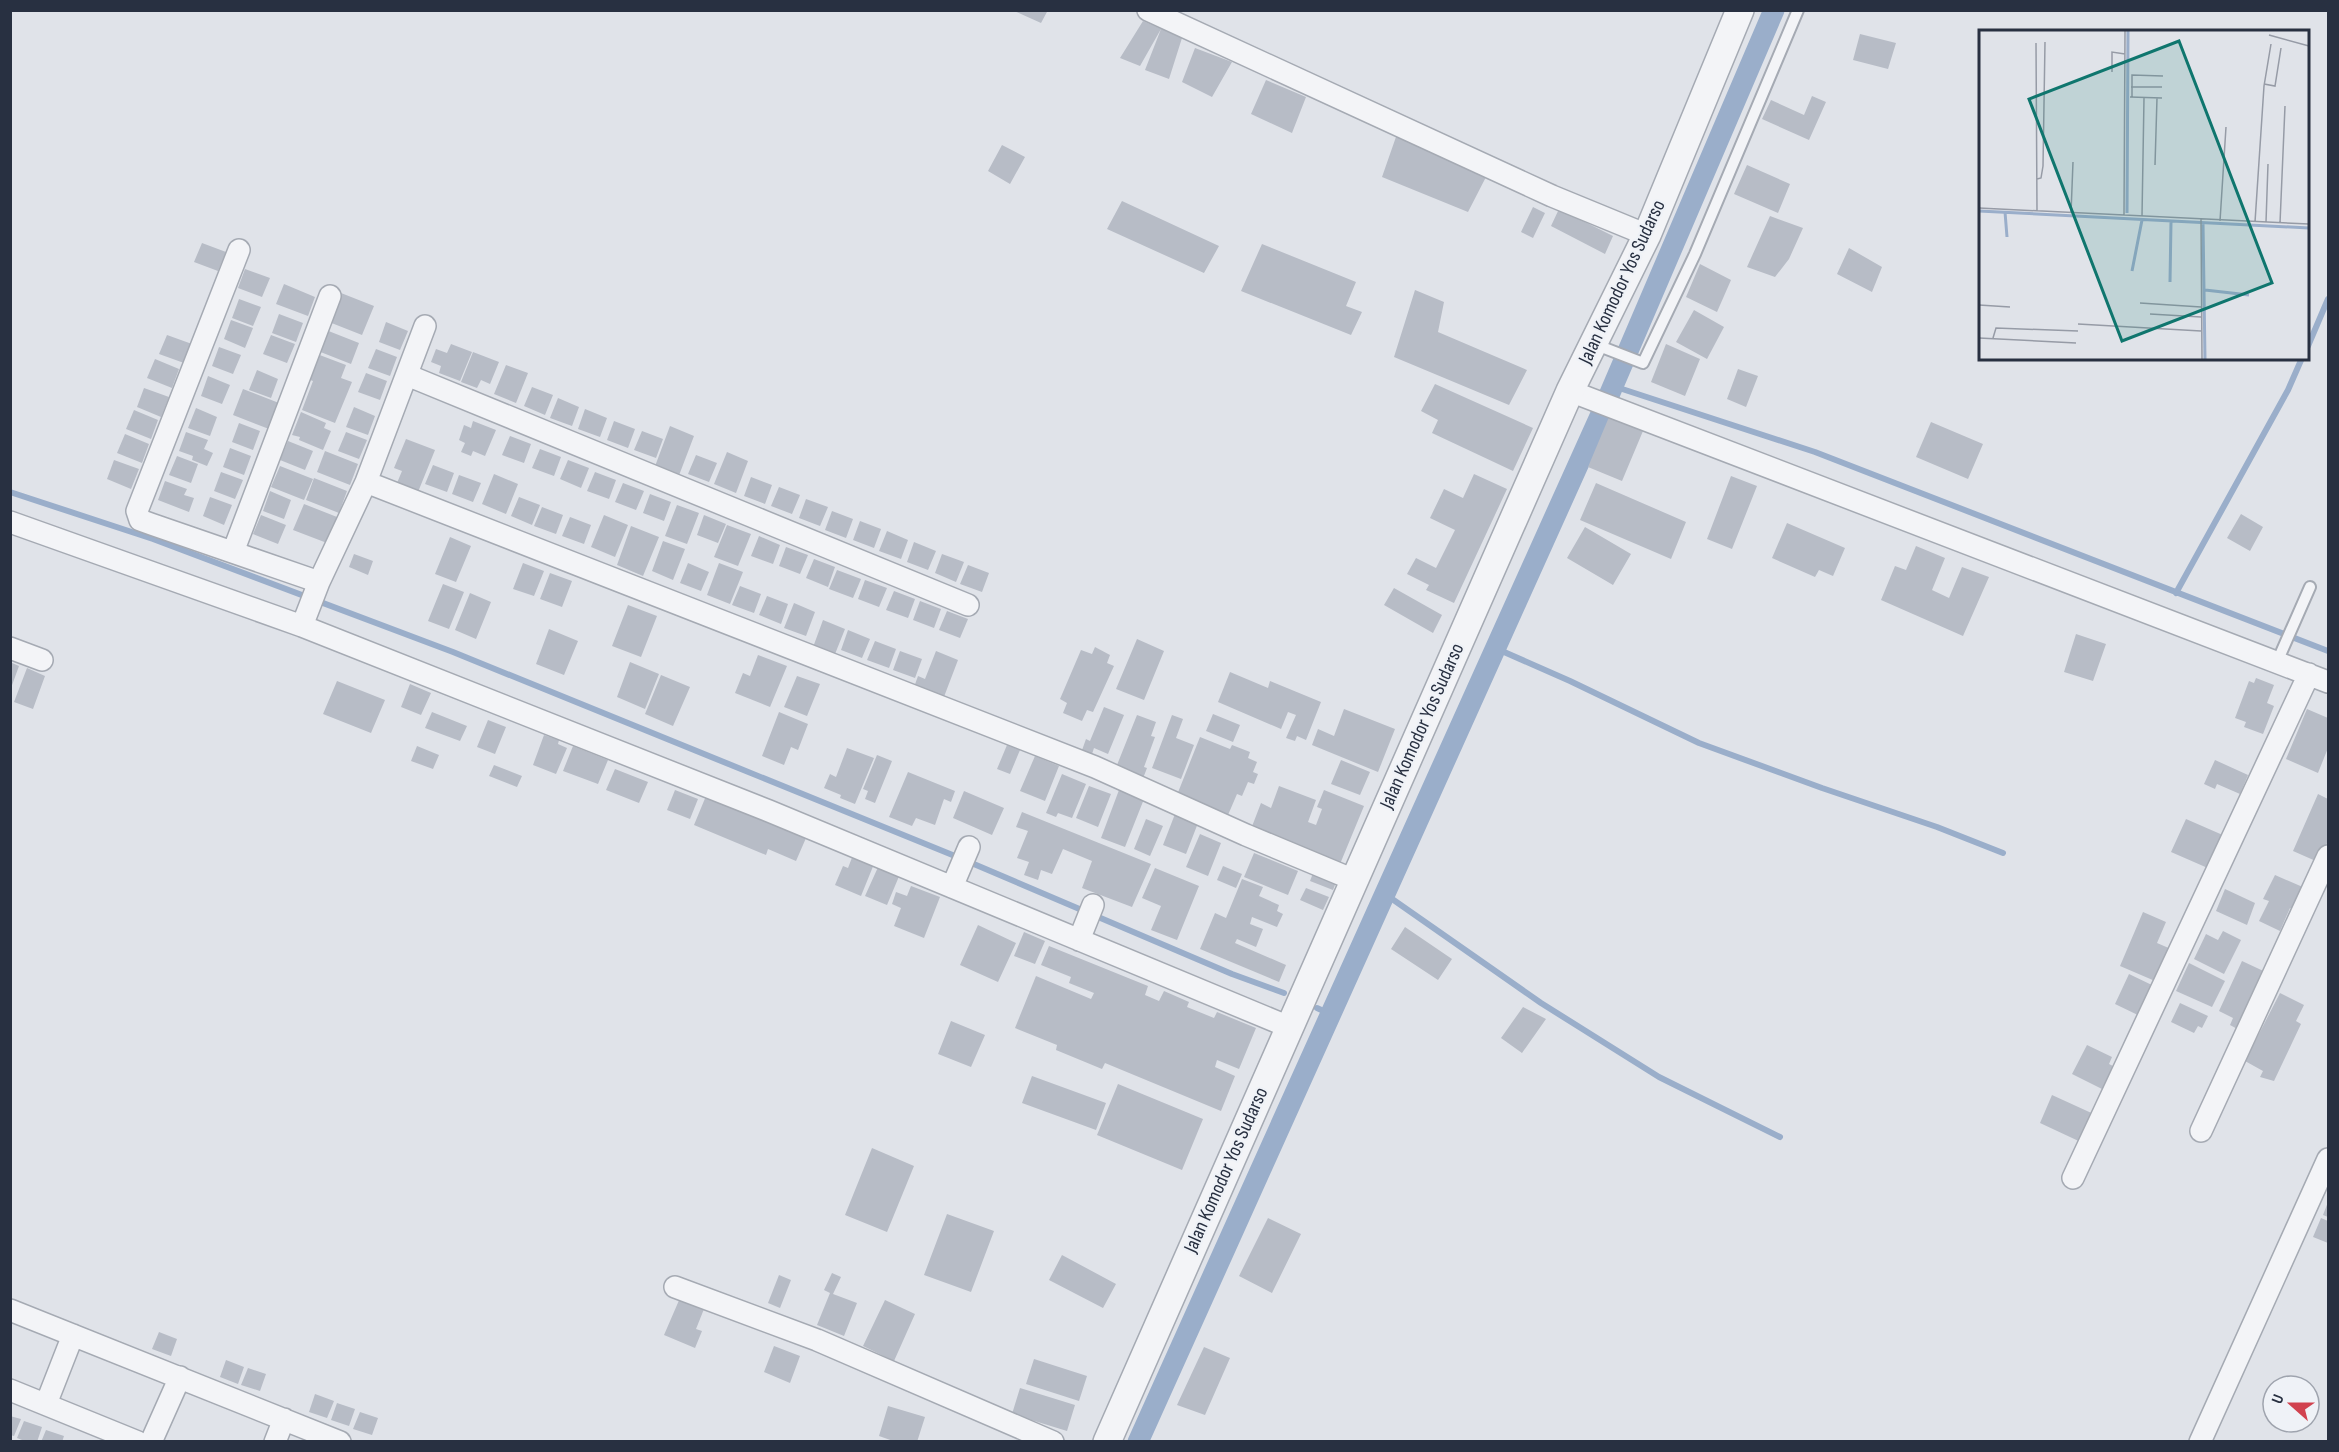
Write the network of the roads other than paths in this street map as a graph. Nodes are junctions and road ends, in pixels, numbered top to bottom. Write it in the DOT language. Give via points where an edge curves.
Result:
graph roads {
  1 [pos="1148,10"];
  2 [pos="1740,10"];
  3 [pos="1798,10"];
  4 [pos="1647,234"];
  5 [pos="239,250"];
  6 [pos="330,296"];
  7 [pos="425,326"];
  8 [pos="1602,347"];
  9 [pos="407,375"];
  10 [pos="1577,394"];
  11 [pos="366,482"];
  12 [pos="10,522"];
  13 [pos="233,552"];
  14 [pos="2310,588"];
  15 [pos="310,604"];
  16 [pos="968,605"];
  17 [pos="10,648"];
  18 [pos="2280,655"];
  19 [pos="42,660"];
  20 [pos="2308,674"];
  21 [pos="2328,682"];
  22 [pos="969,847"];
  23 [pos="2328,856"];
  24 [pos="955,879"];
  25 [pos="1354,880"];
  26 [pos="1093,905"];
  27 [pos="1082,933"];
  28 [pos="1289,1027"];
  29 [pos="2201,1131"];
  30 [pos="2328,1159"];
  31 [pos="2073,1178"];
  32 [pos="675,1287"];
  33 [pos="10,1310"];
  34 [pos="73,1335"];
  35 [pos="180,1377"];
  36 [pos="10,1390"];
  37 [pos="46,1404"];
  38 [pos="284,1419"];
  39 [pos="138,1442"];
  40 [pos="151,1442"];
  41 [pos="275,1442"];
  42 [pos="340,1442"];
  43 [pos="1053,1442"];
  44 [pos="1107,1442"];
  45 [pos="2200,1442"];
  1 -- 4 [label="street" via="1552,196"];
  2 -- 4 [label="street, Jalan Komodor Yos Sudarso"];
  3 -- 8 [label="lane" via="1695,254 1643,363"];
  4 -- 8 [label="street, Jalan Komodor Yos Sudarso"];
  5 -- 13 [label="street" via="137,511 140,520"];
  6 -- 13 [label="street"];
  7 -- 9 [label="street"];
  8 -- 10 [label="street, Jalan Komodor Yos Sudarso"];
  9 -- 11 [label="street"];
  9 -- 16 [label="street"];
  10 -- 18 [label="street"];
  10 -- 25 [label="street, Jalan Komodor Yos Sudarso"];
  11 -- 15 [label="street"];
  11 -- 25 [label="street" via="1095,767"];
  12 -- 15 [label="street"];
  13 -- 15 [label="street"];
  14 -- 18 [label="lane"];
  15 -- 24 [label="street" via="769,811"];
  17 -- 19 [label="street"];
  18 -- 20 [label="street"];
  20 -- 21 [label="street"];
  20 -- 31 [label="street"];
  22 -- 24 [label="street"];
  23 -- 29 [label="street"];
  24 -- 27 [label="street"];
  25 -- 28 [label="street, Jalan Komodor Yos Sudarso"];
  26 -- 27 [label="street"];
  27 -- 28 [label="street"];
  28 -- 44 [label="street, Jalan Komodor Yos Sudarso"];
  30 -- 45 [label="street"];
  32 -- 43 [label="street" via="817,1340"];
  33 -- 34 [label="street"];
  34 -- 35 [label="street"];
  34 -- 37 [label="street"];
  35 -- 38 [label="street"];
  35 -- 40 [label="street"];
  36 -- 37 [label="street"];
  37 -- 39 [label="street"];
  38 -- 41 [label="street"];
  38 -- 42 [label="street"];
}
